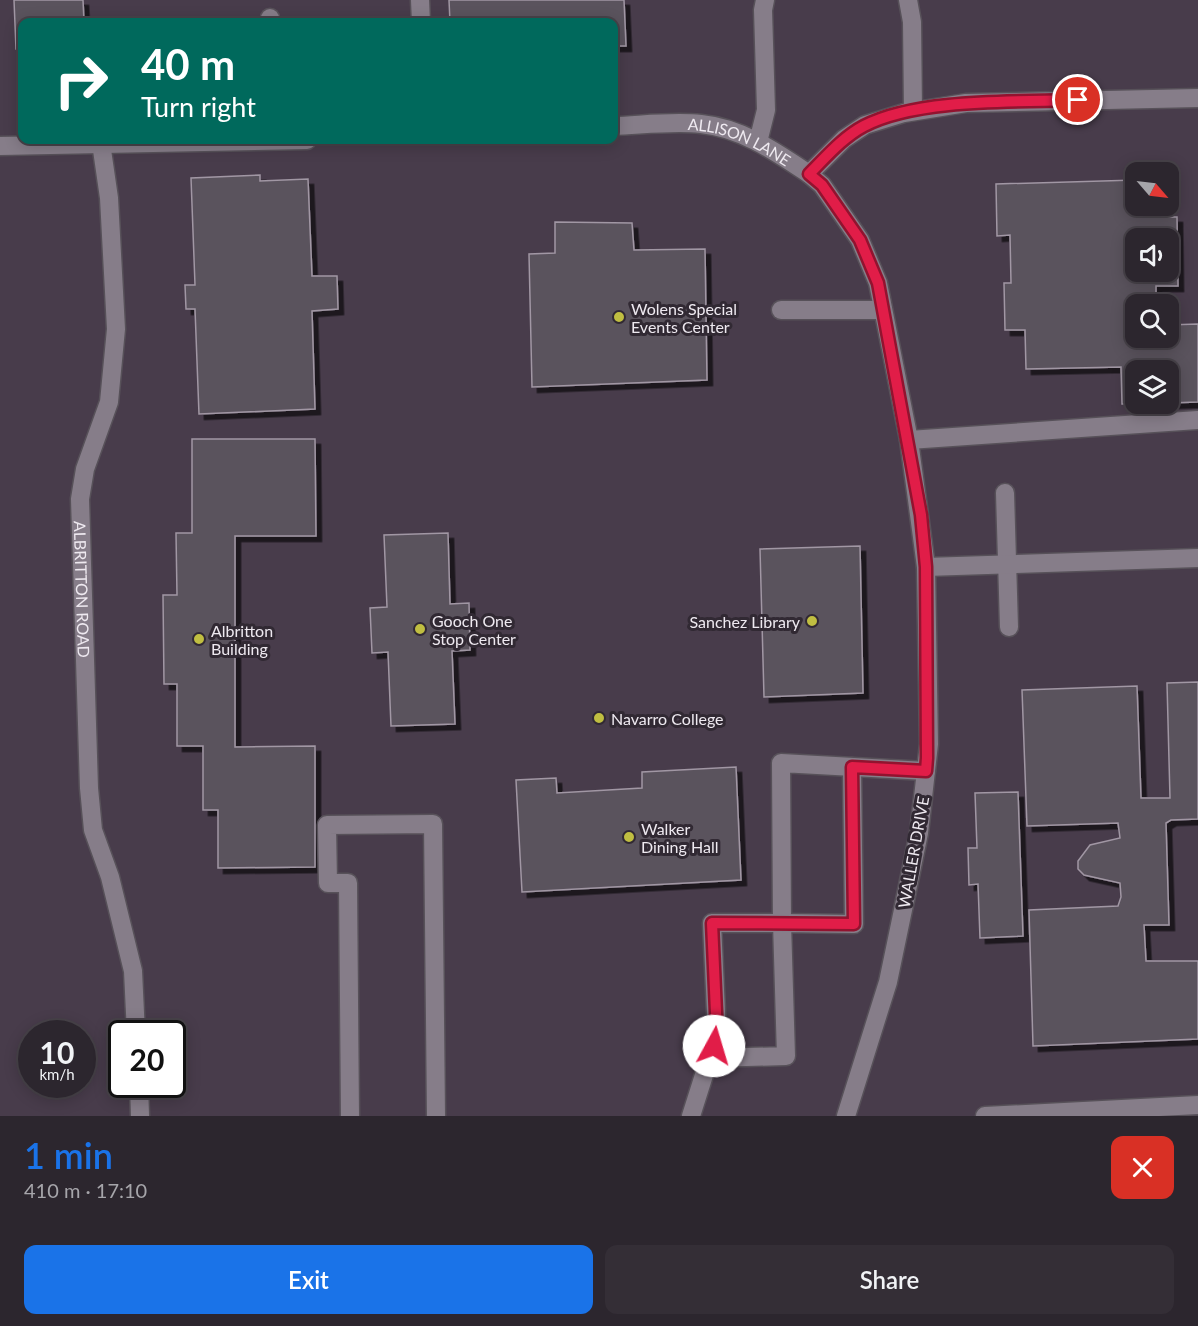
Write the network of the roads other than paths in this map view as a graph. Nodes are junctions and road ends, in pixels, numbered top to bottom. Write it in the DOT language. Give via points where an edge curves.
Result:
graph roads {
  1 [pos="420,0"];
  2 [pos="765,0"];
  3 [pos="908,0"];
  4 [pos="421,18"];
  5 [pos="1198,98"];
  6 [pos="913,111"];
  7 [pos="618,126"];
  8 [pos="758,142"];
  9 [pos="67,144"];
  10 [pos="101,144"];
  11 [pos="0,146"];
  12 [pos="809,174"];
  13 [pos="781,310"];
  14 [pos="883,310"];
  15 [pos="1198,420"];
  16 [pos="909,440"];
  17 [pos="1005,493"];
  18 [pos="1198,558"];
  19 [pos="1007,565"];
  20 [pos="926,567"];
  21 [pos="1009,627"];
  22 [pos="852,767"];
  23 [pos="926,771"];
  24 [pos="782,923"];
  25 [pos="135,1020"];
  26 [pos="710,1058"];
  27 [pos="139,1098"];
  28 [pos="1198,1105"];
  29 [pos="140,1116"];
  30 [pos="350,1116"];
  31 [pos="436,1116"];
  32 [pos="691,1116"];
  33 [pos="846,1116"];
  34 [pos="985,1116"];
  1 -- 4 [label="street"];
  2 -- 8 [label="street" via="766,110"];
  3 -- 6 [label="street" via="912,22"];
  5 -- 6 [label="street, ALLISON LANE" via="966,103"];
  6 -- 12 [label="street, ALLISON LANE" via="865,125 844,139"];
  7 -- 8 [label="street, ALLISON LANE" via="701,124 740,133"];
  8 -- 12 [label="street, ALLISON LANE"];
  9 -- 11 [label="street"];
  10 -- 25 [label="street, ALBRITTON ROAD" via="109,198 116,329 109,402 85,469 80,499 89,788 93,830 110,877 133,971"];
  12 -- 14 [label="street, WALLER DRIVE" via="822,185 860,240 878,283"];
  13 -- 14 [label="street"];
  14 -- 16 [label="street, WALLER DRIVE"];
  15 -- 16 [label="street"];
  16 -- 20 [label="street, WALLER DRIVE"];
  17 -- 19 [label="street"];
  18 -- 19 [label="street"];
  19 -- 20 [label="street"];
  19 -- 21 [label="street"];
  20 -- 23 [label="street, WALLER DRIVE"];
  22 -- 23 [label="street"];
  22 -- 24 [label="street" via="854,924"];
  22 -- 24 [label="street" via="780,763"];
  23 -- 33 [label="street, WALLER DRIVE" via="919,833 888,982"];
  24 -- 26 [label="street" via="712,923 717,1034"];
  24 -- 26 [label="street" via="786,1056"];
  26 -- 32 [label="street"];
  27 -- 29 [label="street"];
  28 -- 34 [label="street"];
  30 -- 31 [label="street" via="348,883 328,883 327,825 433,824"];
}
